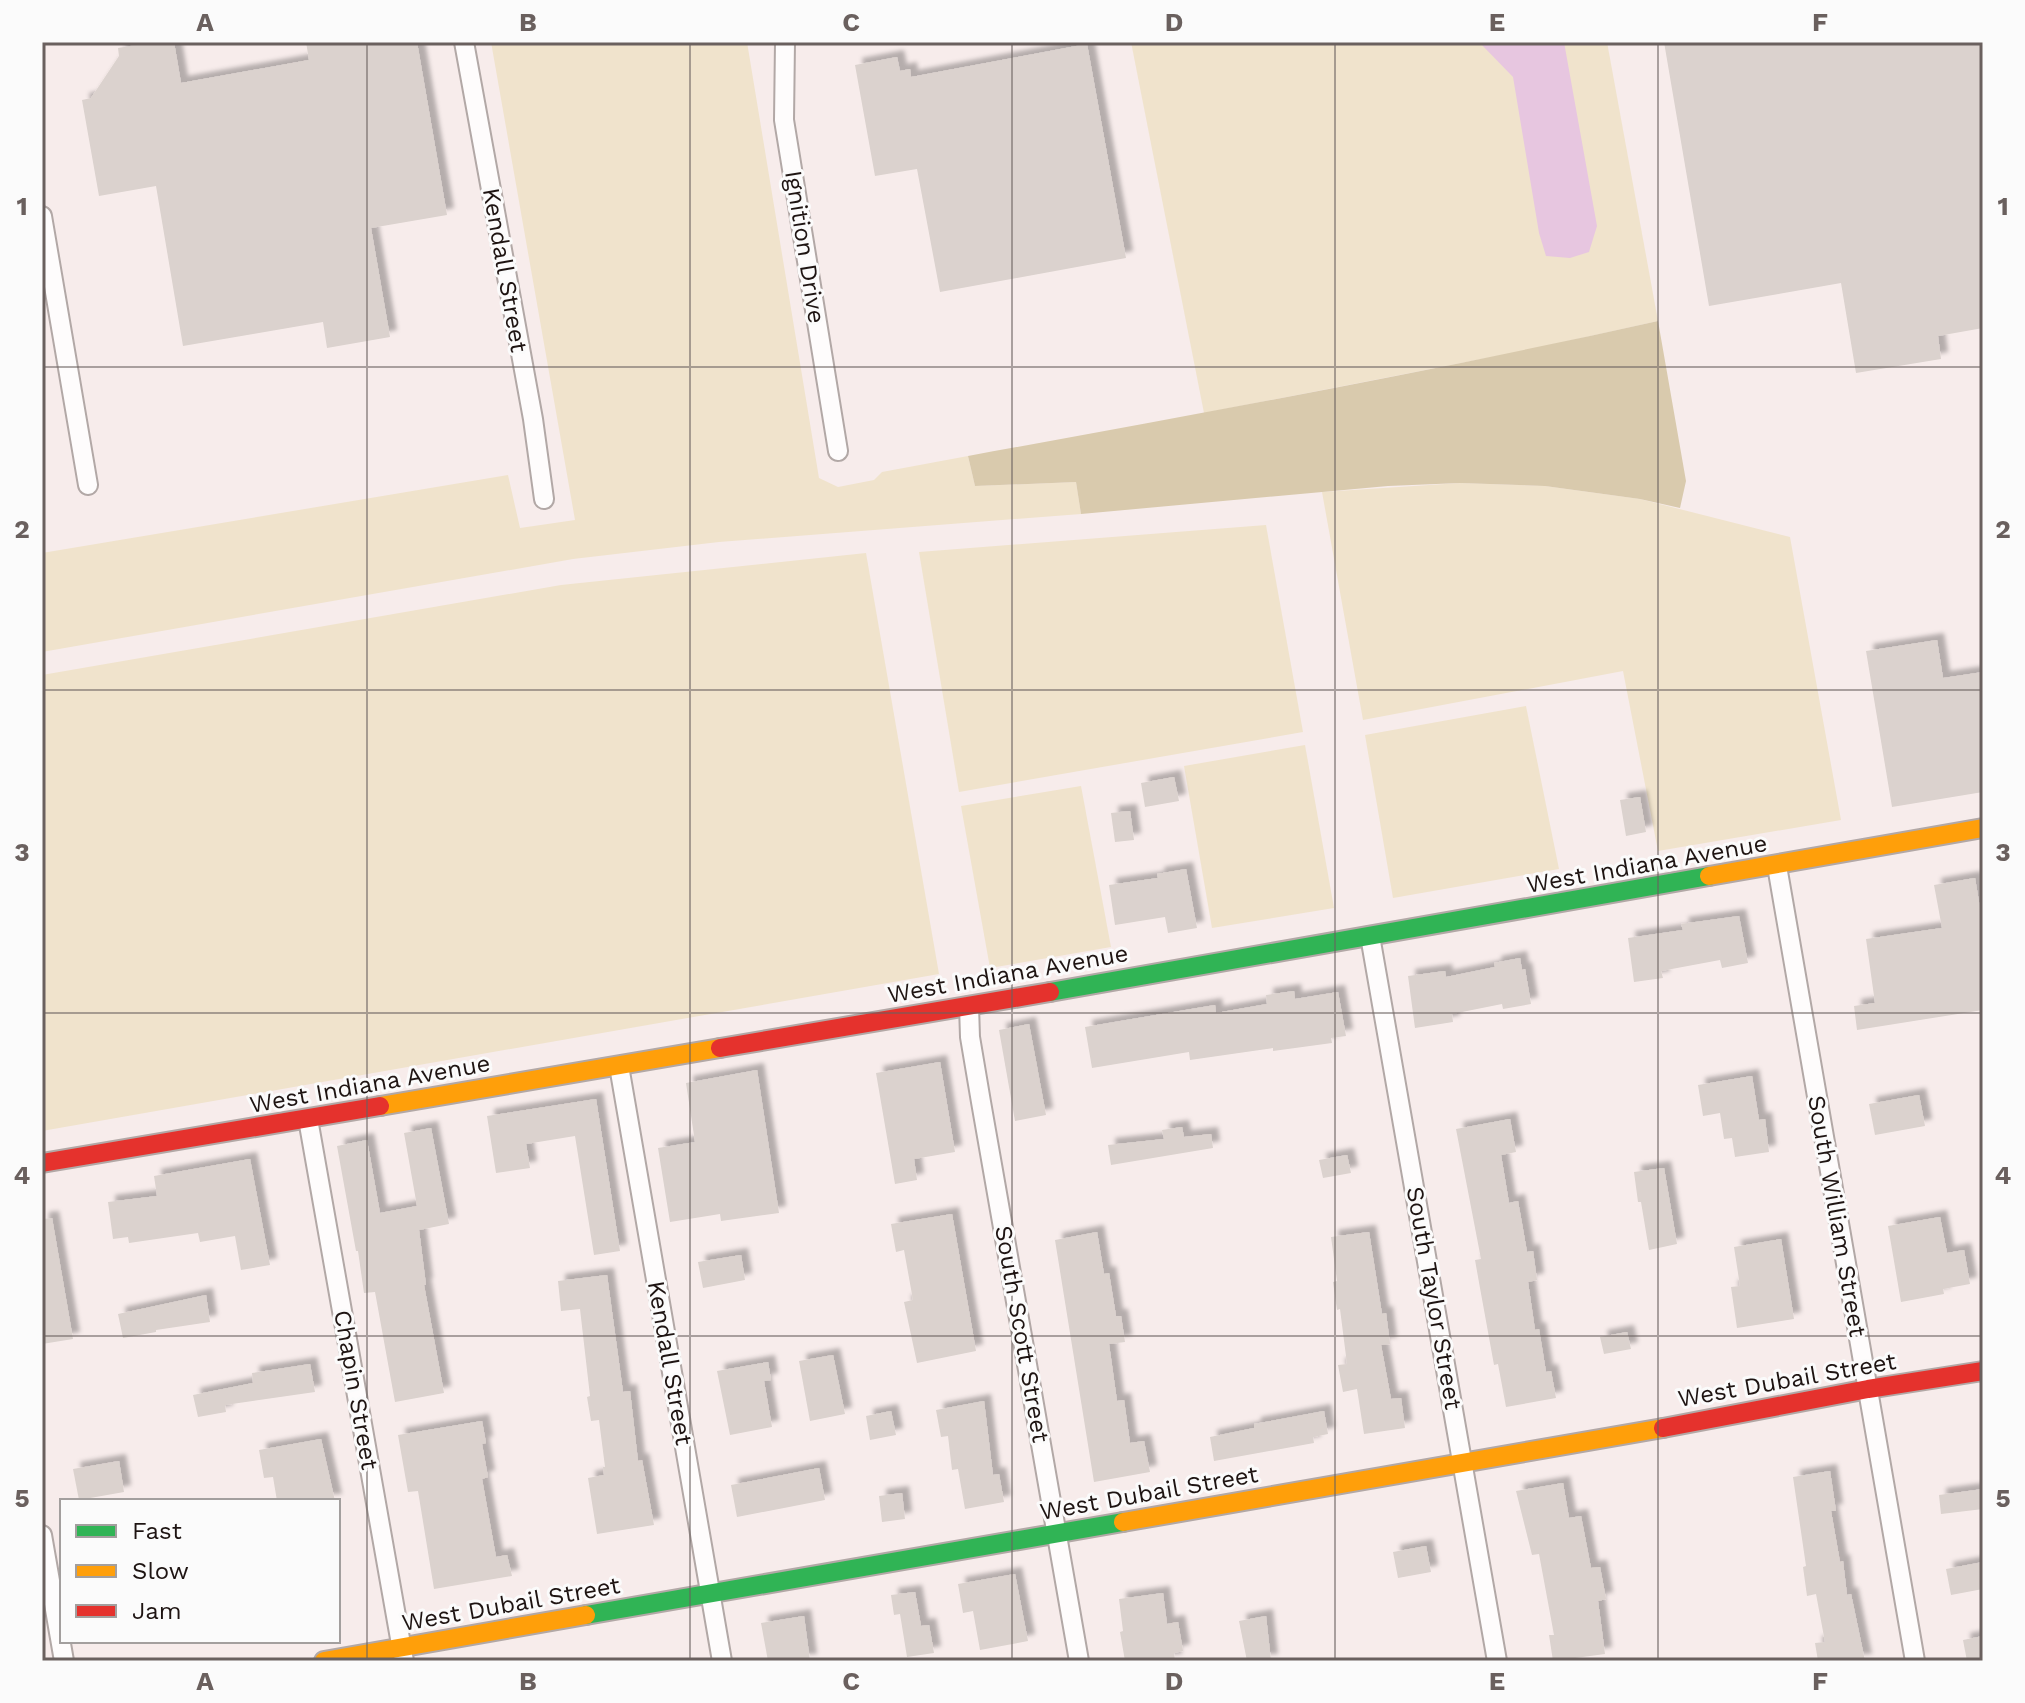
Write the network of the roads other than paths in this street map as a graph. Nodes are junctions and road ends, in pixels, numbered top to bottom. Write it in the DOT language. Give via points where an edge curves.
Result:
graph roads {
  1 [pos="464,42"];
  2 [pos="785,42"];
  3 [pos="42,216"];
  4 [pos="838,451"];
  5 [pos="88,485"];
  6 [pos="544,499"];
  7 [pos="1983,828"];
  8 [pos="1777,866"];
  9 [pos="1370,936"];
  10 [pos="969,1006"];
  11 [pos="619,1066"];
  12 [pos="308,1119"];
  13 [pos="42,1163"];
  14 [pos="1983,1371"];
  15 [pos="1868,1389"];
  16 [pos="1463,1463"];
  17 [pos="1056,1534"];
  18 [pos="42,1535"];
  19 [pos="710,1594"];
  20 [pos="60,1638"];
  21 [pos="402,1654"];
  22 [pos="324,1661"];
  23 [pos="722,1661"];
  24 [pos="1079,1661"];
  25 [pos="1497,1661"];
  26 [pos="1915,1661"];
  1 -- 6 [label="street, Kendall Street"];
  2 -- 4 [label="street, Ignition Drive" via="784,120"];
  3 -- 5 [label="street"];
  7 -- 8 [label="street, West Indiana Avenue"];
  8 -- 9 [label="street, West Indiana Avenue"];
  8 -- 15 [label="street, South William Street"];
  9 -- 10 [label="street, West Indiana Avenue"];
  9 -- 16 [label="street, South Taylor Street"];
  10 -- 11 [label="street, West Indiana Avenue"];
  10 -- 17 [label="street, South Scott Street" via="970,1037"];
  11 -- 12 [label="street, West Indiana Avenue"];
  11 -- 19 [label="street, Kendall Street"];
  12 -- 13 [label="street, West Indiana Avenue"];
  12 -- 21 [label="street, Chapin Street"];
  14 -- 15 [label="street, West Dubail Street"];
  15 -- 16 [label="street, West Dubail Street"];
  15 -- 26 [label="street, South William Street"];
  16 -- 17 [label="street, West Dubail Street"];
  16 -- 25 [label="street, South Taylor Street"];
  17 -- 19 [label="street, West Dubail Street"];
  17 -- 24 [label="street, South Scott Street"];
  18 -- 20 [label="street"];
  19 -- 21 [label="street, West Dubail Street"];
  19 -- 23 [label="street, Kendall Street"];
  21 -- 22 [label="street, West Dubail Street"];
}
